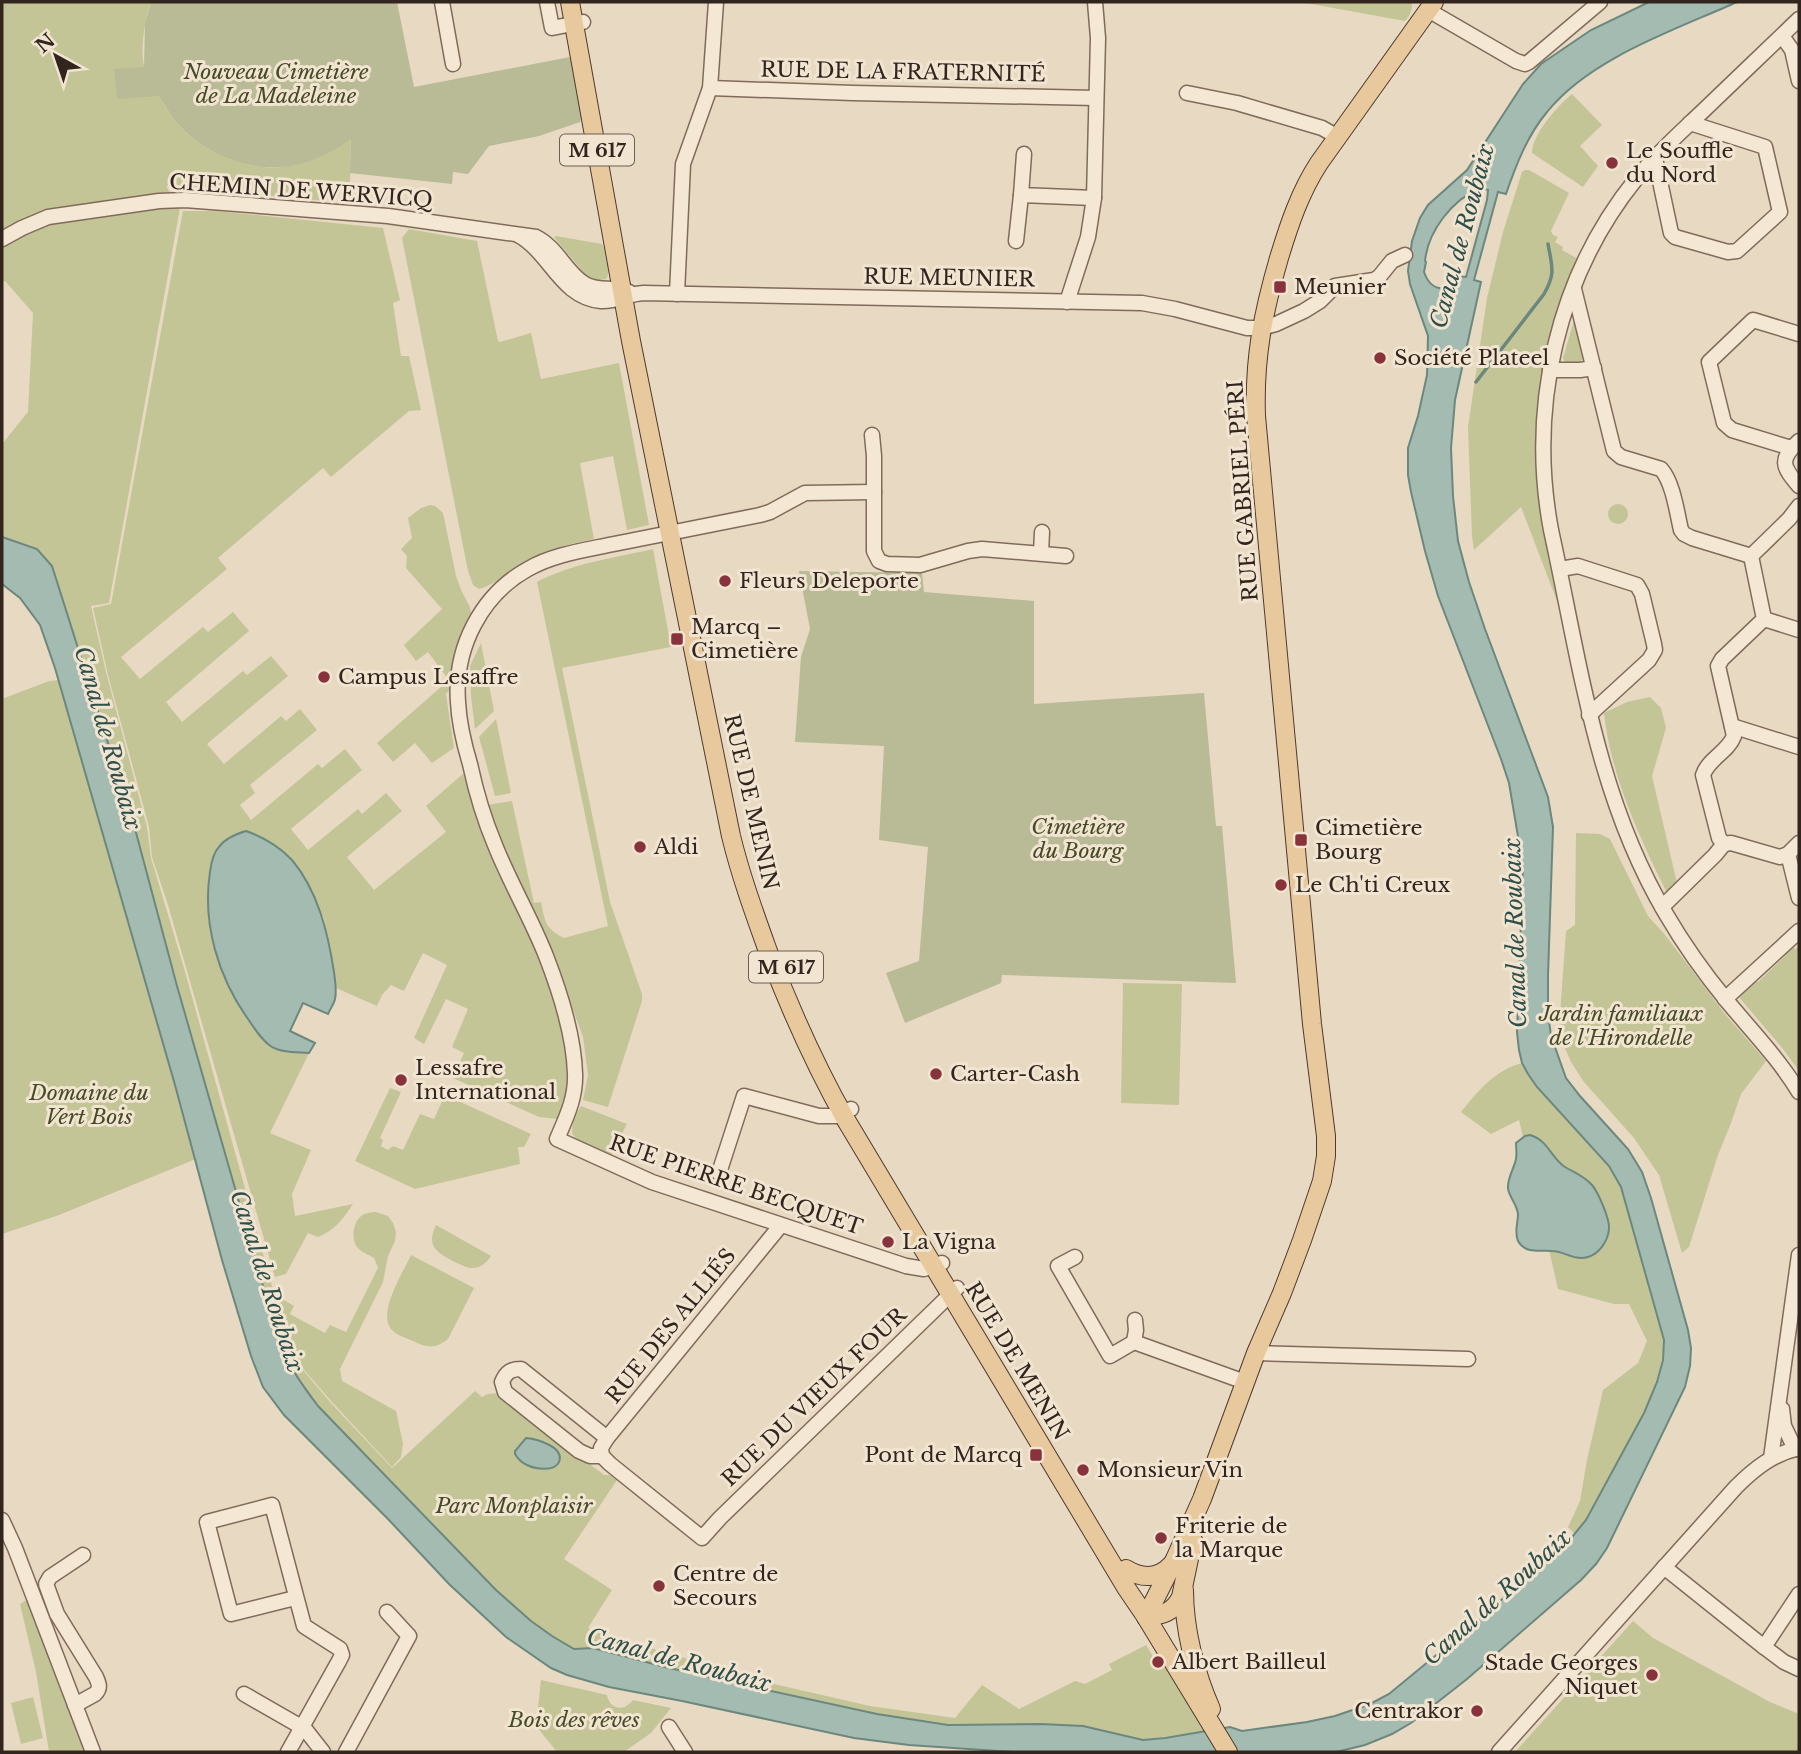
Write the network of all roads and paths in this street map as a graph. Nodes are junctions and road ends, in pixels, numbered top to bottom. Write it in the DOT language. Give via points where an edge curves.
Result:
graph roads {
  1 [pos="442,2"];
  2 [pos="547,2"];
  3 [pos="570,2"];
  4 [pos="580,2"];
  5 [pos="716,2"];
  6 [pos="1095,2"];
  7 [pos="1600,2"];
  8 [pos="1431,6"];
  9 [pos="1799,19"];
  10 [pos="579,23"];
  11 [pos="1782,36"];
  12 [pos="453,64"];
  13 [pos="1799,81"];
  14 [pos="710,88"];
  15 [pos="1187,93"];
  16 [pos="1096,98"];
  17 [pos="1690,123"];
  18 [pos="1338,137"];
  19 [pos="1024,154"];
  20 [pos="1655,158"];
  21 [pos="1021,195"];
  22 [pos="1094,198"];
  23 [pos="2,239"];
  24 [pos="1016,241"];
  25 [pos="1405,254"];
  26 [pos="1573,288"];
  27 [pos="626,294"];
  28 [pos="677,294"];
  29 [pos="1067,302"];
  30 [pos="1261,328"];
  31 [pos="1799,334"];
  32 [pos="1594,368"];
  33 [pos="1550,370"];
  34 [pos="872,435"];
  35 [pos="1795,444"];
  36 [pos="1799,486"];
  37 [pos="874,492"];
  38 [pos="1799,506"];
  39 [pos="675,532"];
  40 [pos="1042,532"];
  41 [pos="1041,553"];
  42 [pos="1066,556"];
  43 [pos="1751,556"];
  44 [pos="1560,569"];
  45 [pos="1764,619"];
  46 [pos="1799,630"];
  47 [pos="1589,715"];
  48 [pos="1732,726"];
  49 [pos="1799,747"];
  50 [pos="1724,844"];
  51 [pos="1794,848"];
  52 [pos="1799,898"];
  53 [pos="1662,906"];
  54 [pos="1799,931"];
  55 [pos="1725,999"];
  56 [pos="1799,1092"];
  57 [pos="846,1111"];
  58 [pos="719,1173"];
  59 [pos="781,1225"];
  60 [pos="1799,1255"];
  61 [pos="1075,1257"];
  62 [pos="938,1265"];
  63 [pos="954,1291"];
  64 [pos="1135,1320"];
  65 [pos="1134,1342"];
  66 [pos="1256,1353"];
  67 [pos="1468,1359"];
  68 [pos="1245,1382"];
  69 [pos="1781,1390"];
  70 [pos="607,1438"];
  71 [pos="1797,1448"];
  72 [pos="602,1456"];
  73 [pos="1771,1458"];
  74 [pos="1202,1499"];
  75 [pos="4,1530"];
  76 [pos="83,1555"];
  77 [pos="1175,1559"];
  78 [pos="1664,1567"];
  79 [pos="1126,1569"];
  80 [pos="1184,1582"];
  81 [pos="1799,1594"];
  82 [pos="295,1598"];
  83 [pos="387,1612"];
  84 [pos="1150,1613"];
  85 [pos="1764,1647"];
  86 [pos="1799,1669"];
  87 [pos="244,1694"];
  88 [pos="75,1705"];
  89 [pos="1210,1715"];
  90 [pos="302,1727"];
  91 [pos="668,1727"];
  92 [pos="93,1752"];
  93 [pos="288,1752"];
  94 [pos="323,1752"];
  95 [pos="346,1752"];
  96 [pos="685,1752"];
  97 [pos="1228,1752"];
  98 [pos="1237,1752"];
  99 [pos="1499,1752"];
  1 -- 12 [label="street"];
  2 -- 10 [label="street" via="552,28"];
  3 -- 10 [label="main road, RUE DE MENIN / M 617"];
  4 -- 10 [label="main road, RUE DE MENIN / M 617"];
  5 -- 14 [label="street"];
  6 -- 16 [label="street"];
  7 -- 8 [label="street" via="1525,64"];
  8 -- 18 [label="main road, RUE GABRIEL PÉRI"];
  9 -- 11 [label="street"];
  10 -- 27 [label="main road, RUE DE MENIN / M 617"];
  11 -- 13 [label="street"];
  11 -- 17 [label="street"];
  14 -- 16 [label="street, RUE DE LA FRATERNITÉ"];
  14 -- 28 [label="street" via="683,164"];
  15 -- 18 [label="street" via="1237,103"];
  16 -- 22 [label="street"];
  17 -- 20 [label="street"];
  17 -- 20 [label="street" via="1765,147 1780,212 1737,251 1675,237"];
  18 -- 30 [label="main road, RUE GABRIEL PÉRI" via="1294,211"];
  19 -- 21 [label="street"];
  20 -- 26 [label="street" via="1613,213"];
  21 -- 22 [label="street"];
  21 -- 24 [label="street"];
  22 -- 29 [label="street" via="1088,237"];
  23 -- 27 [label="street, CHEMIN DE WERVICQ" via="48,217 159,201 388,216 530,235 544,241 586,285"];
  25 -- 30 [label="street" via="1374,280 1340,284 1304,311"];
  26 -- 32 [label="street"];
  26 -- 33 [label="street"];
  27 -- 28 [label="street, RUE MEUNIER"];
  27 -- 39 [label="main road, RUE DE MENIN / M 617"];
  28 -- 29 [label="street, RUE MEUNIER"];
  29 -- 30 [label="street, RUE MEUNIER" via="1154,304"];
  30 -- 66 [label="main road, RUE GABRIEL PÉRI" via="1256,416 1319,1144 1317,1166"];
  31 -- 35 [label="street" via="1753,320 1709,362 1724,423 1732,430"];
  32 -- 33 [label="street"];
  32 -- 43 [label="street" via="1614,451 1665,472 1684,534"];
  33 -- 44 [label="street" via="1544,412 1544,472 1546,506"];
  34 -- 37 [label="street"];
  35 -- 36 [label="street" via="1787,453 1786,471"];
  37 -- 39 [label="street" via="811,492 765,514"];
  37 -- 41 [label="street" via="874,551 882,563 920,565 982,549"];
  38 -- 43 [label="street"];
  39 -- 57 [label="main road, RUE DE MENIN / M 617" via="750,874"];
  39 -- 59 [label="street, RUE PIERRE BECQUET" via="566,554 529,568 506,584 483,609 469,635 460,666 459,715 494,844 546,956 569,1032 575,1085 557,1139 652,1182"];
  40 -- 41 [label="street"];
  41 -- 42 [label="street"];
  43 -- 45 [label="street"];
  44 -- 47 [label="street"];
  44 -- 47 [label="street" via="1578,566 1637,585 1654,644 1649,660"];
  45 -- 46 [label="street"];
  45 -- 48 [label="street" via="1722,659 1718,669"];
  47 -- 53 [label="street" via="1617,811"];
  48 -- 49 [label="street"];
  48 -- 50 [label="street" via="1731,744 1703,775"];
  50 -- 51 [label="street" via="1780,857"];
  50 -- 53 [label="street"];
  51 -- 52 [label="street"];
  53 -- 55 [label="street"];
  54 -- 55 [label="street"];
  55 -- 56 [label="street"];
  57 -- 58 [label="street" via="819,1116 744,1096"];
  57 -- 62 [label="main road, RUE DE MENIN / M 617"];
  59 -- 62 [label="street, RUE PIERRE BECQUET" via="906,1266"];
  59 -- 70 [label="street, RUE DES ALLIÉS"];
  60 -- 69 [label="street"];
  61 -- 65 [label="street" via="1058,1266 1110,1356"];
  62 -- 63 [label="main road, RUE DE MENIN / M 617"];
  63 -- 72 [label="street, RUE DU VIEUX FOUR" via="702,1538"];
  63 -- 79 [label="main road, RUE DE MENIN / M 617"];
  63 -- 84 [label="main road, RUE DE MENIN / M 617" via="1127,1589"];
  64 -- 65 [label="street"];
  65 -- 68 [label="street"];
  66 -- 67 [label="street"];
  66 -- 68 [label="main road, RUE GABRIEL PÉRI"];
  68 -- 74 [label="main road, RUE GABRIEL PÉRI"];
  69 -- 71 [label="street" via="1781,1418"];
  69 -- 73 [label="street"];
  70 -- 72 [label="street, RUE DES ALLIÉS"];
  70 -- 72 [label="street" via="521,1369 506,1374 502,1382 505,1392 579,1451"];
  71 -- 73 [label="street"];
  73 -- 78 [label="street" via="1736,1486"];
  74 -- 77 [label="main road, RUE GABRIEL PÉRI"];
  74 -- 80 [label="main road, RUE GABRIEL PÉRI"];
  75 -- 88 [label="street"];
  76 -- 88 [label="street" via="46,1584 57,1614 99,1685 95,1694"];
  77 -- 79 [label="main road" via="1153,1577"];
  77 -- 84 [label="main road, RUE GABRIEL PÉRI"];
  78 -- 85 [label="street"];
  78 -- 99 [label="street"];
  79 -- 84 [label="main road, RUE DE MENIN / M 617"];
  80 -- 84 [label="main road, RUE GABRIEL PÉRI" via="1177,1605 1170,1611"];
  80 -- 89 [label="main road, RUE GABRIEL PÉRI" via="1189,1635"];
  81 -- 85 [label="street"];
  82 -- 82 [label="street" via="231,1614 207,1522 272,1505"];
  82 -- 90 [label="street" via="304,1626 341,1648 342,1655"];
  83 -- 95 [label="street" via="410,1636"];
  84 -- 89 [label="main road, RUE DE MENIN / M 617"];
  85 -- 86 [label="street"];
  87 -- 90 [label="street"];
  88 -- 92 [label="street"];
  89 -- 97 [label="main road, M 617"];
  89 -- 98 [label="main road, M 617"];
  90 -- 93 [label="street"];
  90 -- 94 [label="street"];
  91 -- 96 [label="street"];
}
